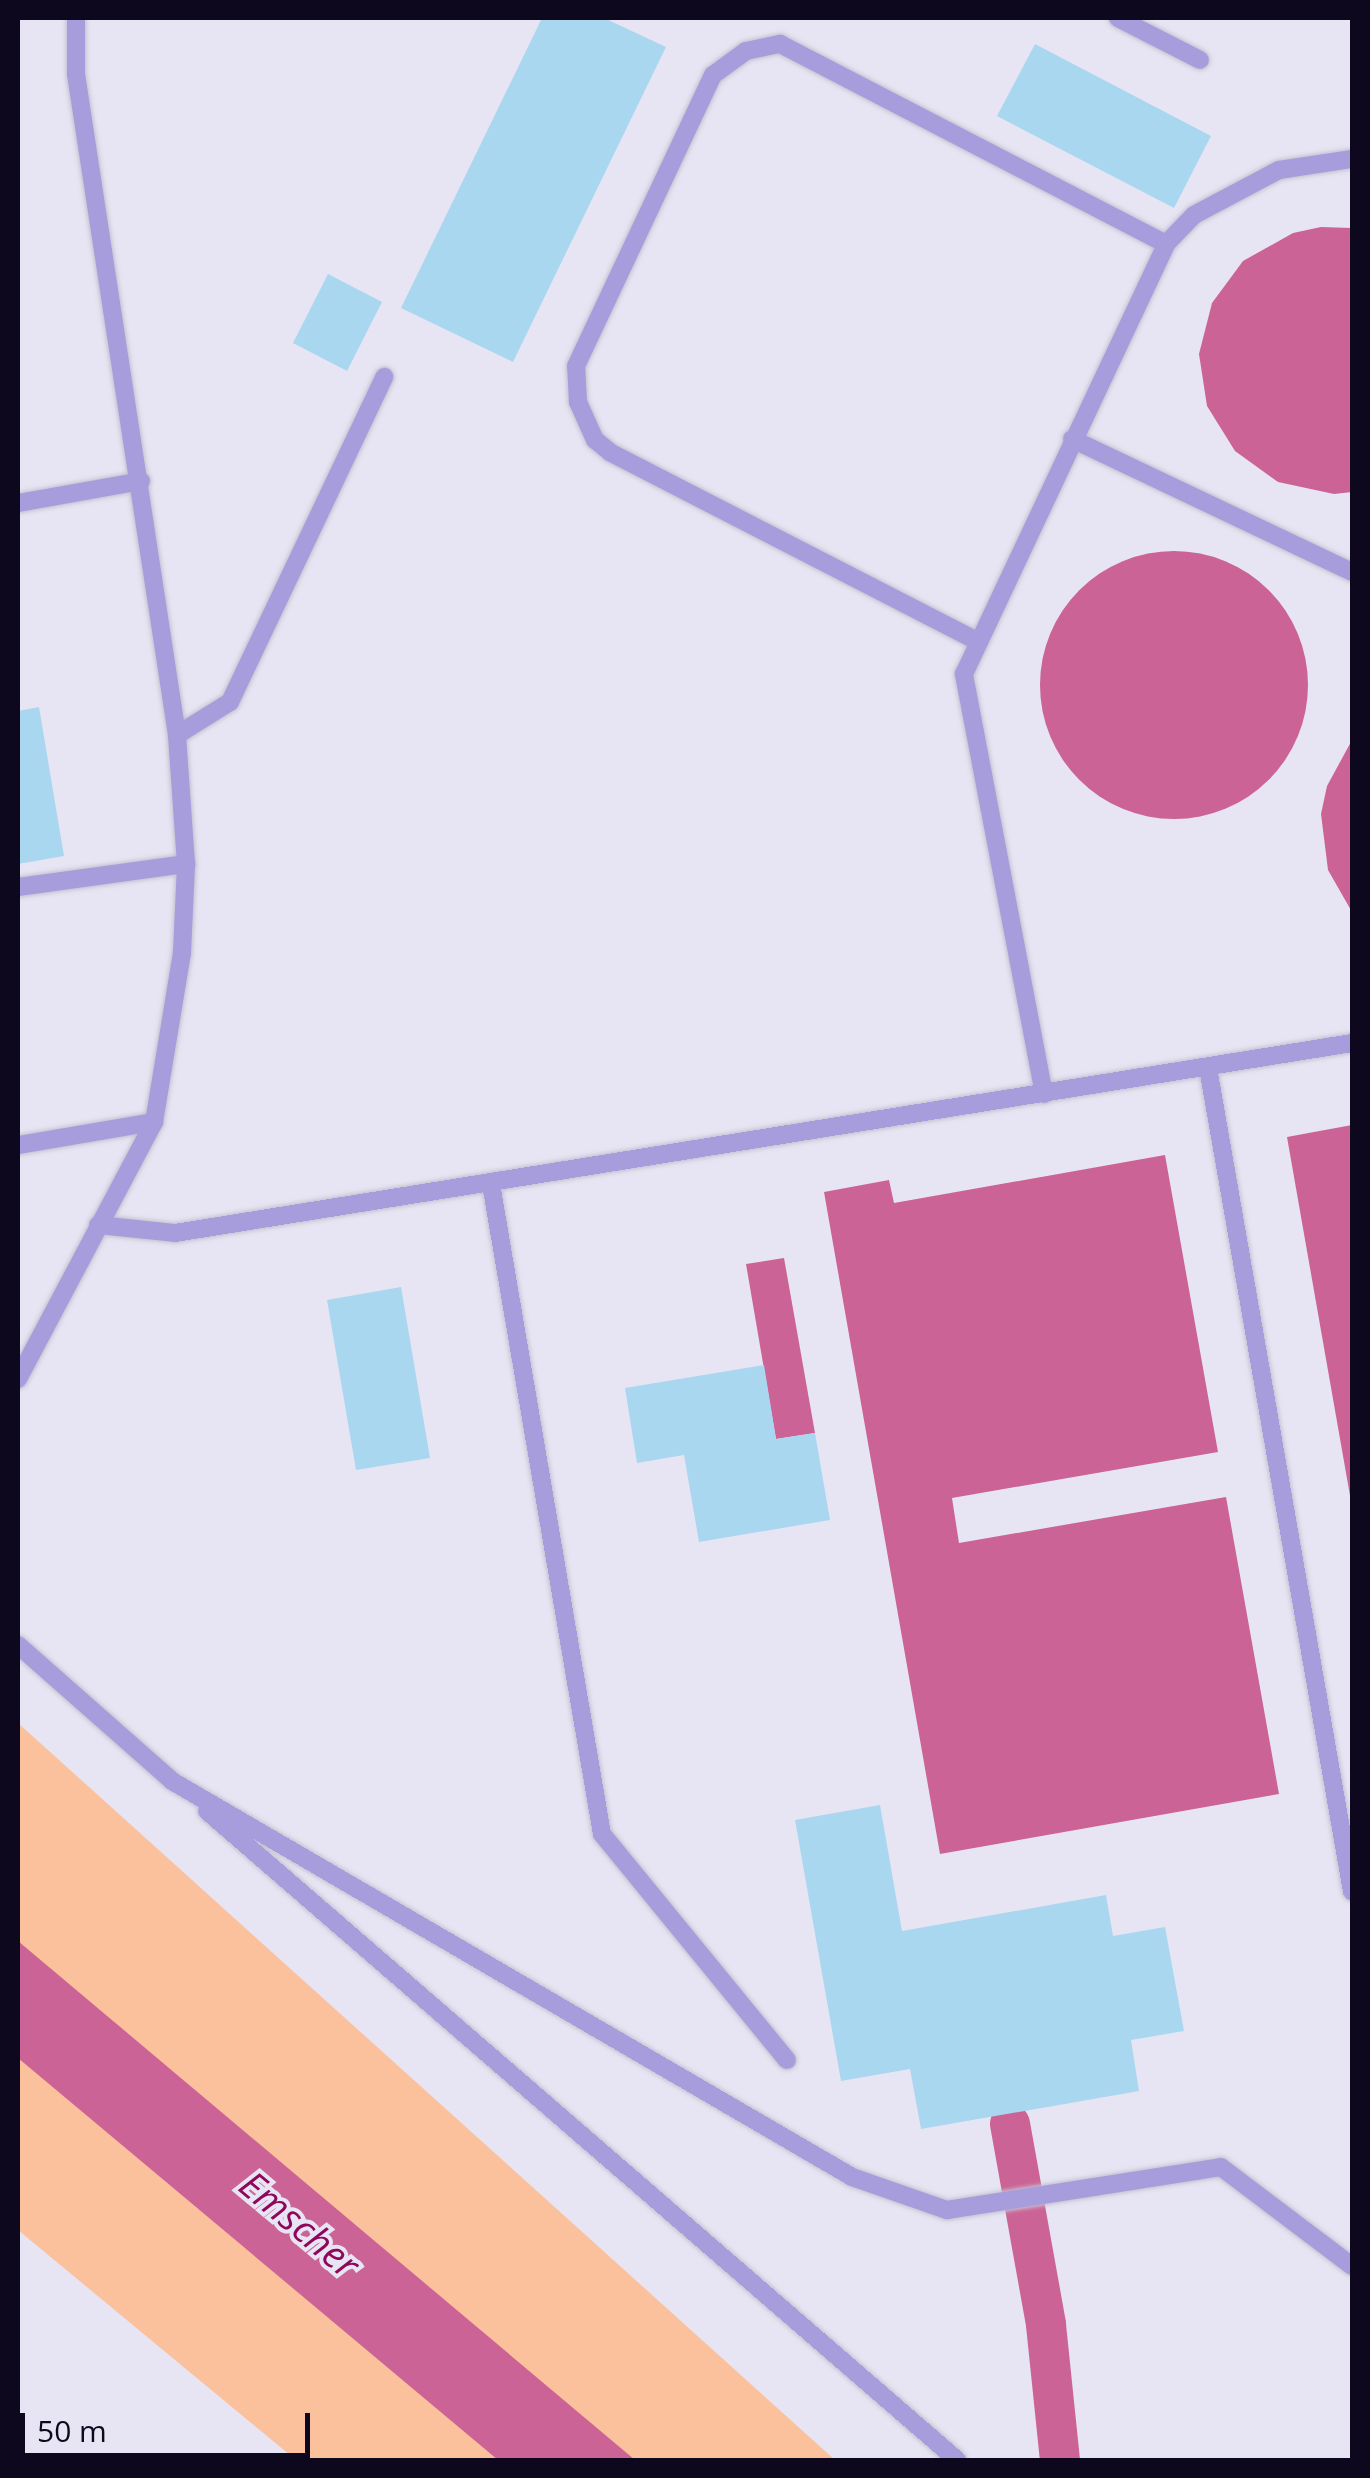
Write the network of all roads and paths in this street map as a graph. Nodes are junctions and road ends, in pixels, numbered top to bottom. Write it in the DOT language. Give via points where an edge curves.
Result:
graph roads {
  1 [pos="76,18"];
  2 [pos="1118,18"];
  3 [pos="1200,60"];
  4 [pos="1352,159"];
  5 [pos="1166,244"];
  6 [pos="384,377"];
  7 [pos="1072,439"];
  8 [pos="141,481"];
  9 [pos="18,503"];
  10 [pos="1352,572"];
  11 [pos="978,642"];
  12 [pos="176,735"];
  13 [pos="186,864"];
  14 [pos="18,887"];
  15 [pos="1352,1043"];
  16 [pos="1208,1068"];
  17 [pos="1044,1094"];
  18 [pos="154,1122"];
  19 [pos="18,1146"];
  20 [pos="492,1184"];
  21 [pos="98,1225"];
  22 [pos="18,1379"];
  23 [pos="18,1645"];
  24 [pos="172,1781"];
  25 [pos="1352,1891"];
  26 [pos="787,2060"];
  27 [pos="1352,2266"];
  28 [pos="957,2460"];
  1 -- 8 [label="lane" via="76,74"];
  2 -- 3 [label="lane"];
  4 -- 5 [label="lane" via="1279,170 1194,214"];
  5 -- 7 [label="lane"];
  5 -- 11 [label="lane" via="780,44 746,51 713,75 576,366 578,402 595,440"];
  6 -- 12 [label="lane" via="230,702"];
  7 -- 10 [label="lane"];
  7 -- 11 [label="lane"];
  8 -- 9 [label="lane"];
  8 -- 12 [label="lane"];
  11 -- 17 [label="lane" via="964,674"];
  12 -- 13 [label="lane"];
  13 -- 14 [label="lane"];
  13 -- 18 [label="lane" via="182,953"];
  15 -- 16 [label="lane"];
  16 -- 17 [label="lane"];
  16 -- 25 [label="lane"];
  17 -- 20 [label="lane"];
  18 -- 19 [label="lane"];
  18 -- 21 [label="lane"];
  20 -- 21 [label="lane" via="176,1233"];
  20 -- 26 [label="lane" via="602,1834"];
  21 -- 22 [label="lane"];
  23 -- 24 [label="lane"];
  24 -- 27 [label="lane" via="852,2178 947,2210 1221,2167"];
  24 -- 28 [label="lane"];
}
